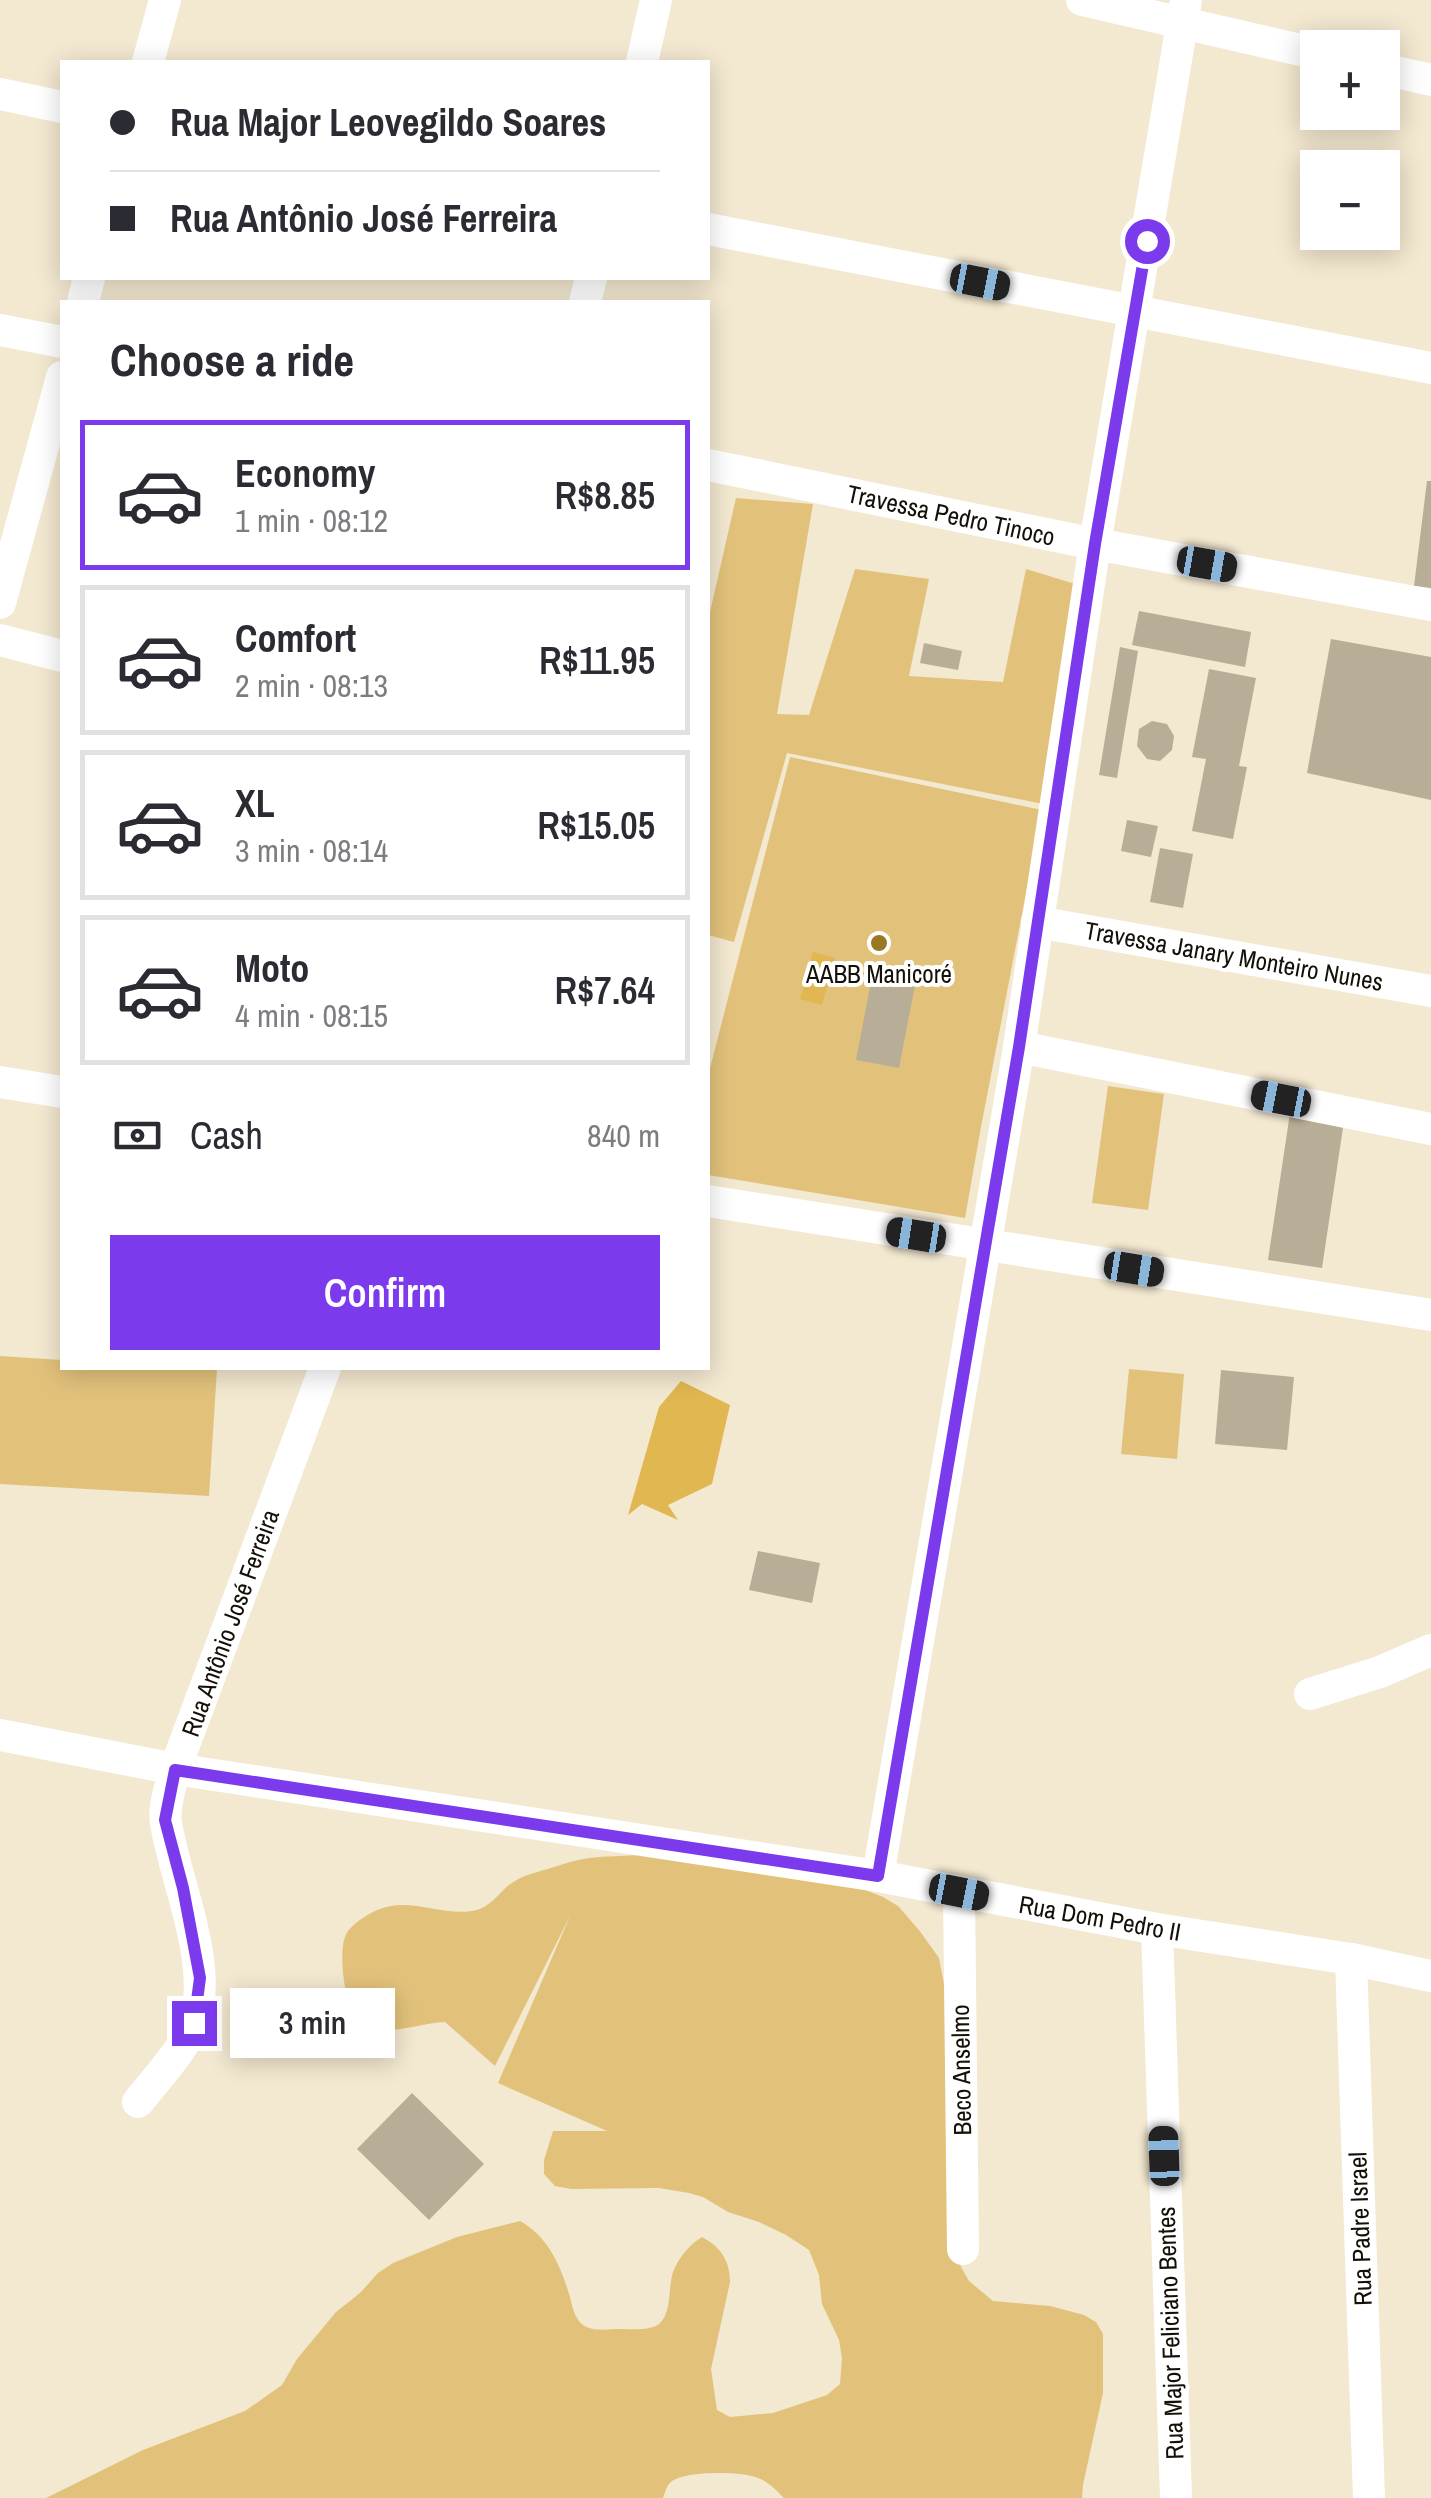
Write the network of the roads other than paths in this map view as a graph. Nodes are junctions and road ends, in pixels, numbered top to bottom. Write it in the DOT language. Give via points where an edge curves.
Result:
graph roads {
  1 [pos="166,0"];
  2 [pos="656,0"];
  3 [pos="1082,0"];
  4 [pos="1185,12"];
  5 [pos="1300,48"];
  6 [pos="149,60"];
  7 [pos="642,60"];
  8 [pos="1400,73"];
  9 [pos="1431,80"];
  10 [pos="0,94"];
  11 [pos="60,107"];
  12 [pos="710,229"];
  13 [pos="1136,313"];
  14 [pos="0,330"];
  15 [pos="60,342"];
  16 [pos="1431,368"];
  17 [pos="60,384"];
  18 [pos="710,465"];
  19 [pos="1095,544"];
  20 [pos="0,603"];
  21 [pos="1431,606"];
  22 [pos="0,640"];
  23 [pos="60,655"];
  24 [pos="1036,922"];
  25 [pos="1431,991"];
  26 [pos="1019,1047"];
  27 [pos="0,1082"];
  28 [pos="60,1092"];
  29 [pos="1431,1129"];
  30 [pos="710,1201"];
  31 [pos="985,1246"];
  32 [pos="1431,1315"];
  33 [pos="324,1370"];
  34 [pos="1431,1650"];
  35 [pos="1310,1694"];
  36 [pos="0,1734"];
  37 [pos="175,1770"];
  38 [pos="878,1876"];
  39 [pos="959,1892"];
  40 [pos="1157,1929"];
  41 [pos="1351,1960"];
  42 [pos="1431,1976"];
  43 [pos="138,2102"];
  44 [pos="962,2249"];
  45 [pos="1176,2498"];
  46 [pos="1369,2498"];
  1 -- 6 [label="street"];
  2 -- 7 [label="street"];
  3 -- 4 [label="street"];
  4 -- 5 [label="street"];
  4 -- 13 [label="street"];
  8 -- 9 [label="street"];
  10 -- 11 [label="street"];
  12 -- 13 [label="street"];
  13 -- 16 [label="street"];
  13 -- 19 [label="street"];
  14 -- 15 [label="street"];
  17 -- 20 [label="street"];
  18 -- 19 [label="street, Travessa Pedro Tinoco"];
  19 -- 21 [label="street, Travessa Pedro Tinoco"];
  19 -- 24 [label="street"];
  22 -- 23 [label="street"];
  24 -- 25 [label="street, Travessa Janary Monteiro Nunes"];
  24 -- 26 [label="street"];
  26 -- 29 [label="street"];
  26 -- 31 [label="street"];
  27 -- 28 [label="street"];
  30 -- 31 [label="street"];
  31 -- 32 [label="street"];
  31 -- 38 [label="street"];
  33 -- 37 [label="street, Rua Antônio José Ferreira"];
  34 -- 35 [label="street"];
  36 -- 37 [label="street, Rua Dom Pedro II"];
  37 -- 38 [label="street, Rua Dom Pedro II"];
  37 -- 43 [label="street, Rua Antônio José Ferreira" via="165,1820 200,1978 199,2000 185,2040"];
  38 -- 39 [label="street, Rua Dom Pedro II"];
  39 -- 40 [label="street, Rua Dom Pedro II"];
  39 -- 44 [label="street, Beco Anselmo"];
  40 -- 41 [label="street, Rua Dom Pedro II"];
  40 -- 45 [label="street, Rua Major Feliciano Bentes"];
  41 -- 42 [label="street, Rua Dom Pedro II"];
  41 -- 46 [label="street, Rua Padre Israel"];
}
